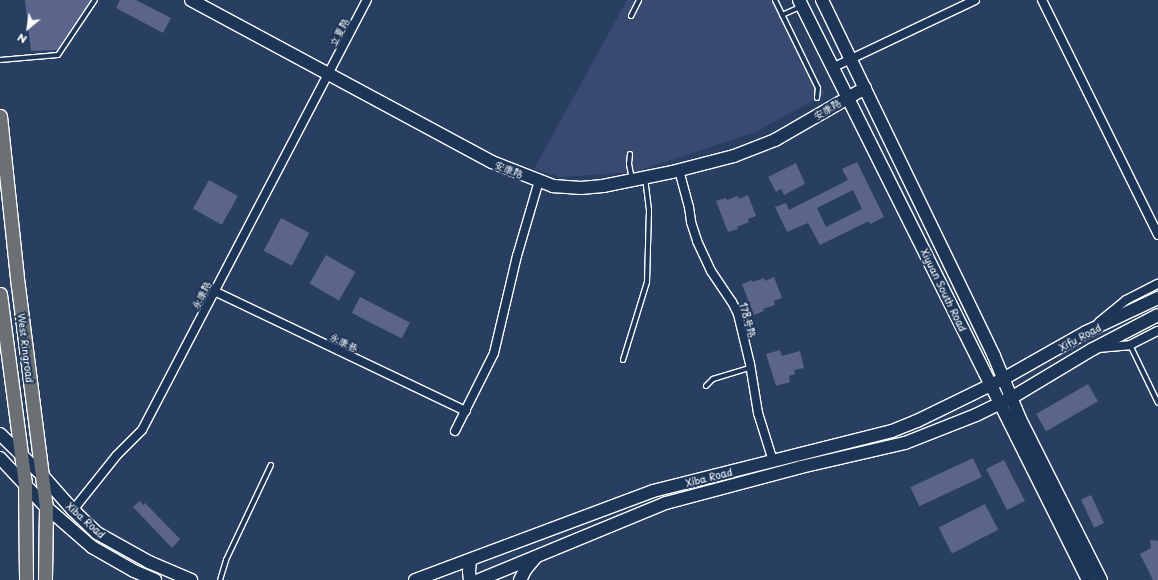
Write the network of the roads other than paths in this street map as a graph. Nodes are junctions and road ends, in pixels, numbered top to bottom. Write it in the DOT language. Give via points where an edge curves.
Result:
graph roads {
  1 [pos="95,0"];
  2 [pos="191,0"];
  3 [pos="367,0"];
  4 [pos="639,0"];
  5 [pos="775,0"];
  6 [pos="822,0"];
  7 [pos="975,0"];
  8 [pos="1042,0"];
  9 [pos="800,3"];
  10 [pos="782,15"];
  11 [pos="631,16"];
  12 [pos="850,59"];
  13 [pos="0,60"];
  14 [pos="834,67"];
  15 [pos="328,74"];
  16 [pos="865,88"];
  17 [pos="848,97"];
  18 [pos="817,98"];
  19 [pos="0,116"];
  20 [pos="630,154"];
  21 [pos="679,170"];
  22 [pos="645,177"];
  23 [pos="632,180"];
  24 [pos="539,181"];
  25 [pos="1158,235"];
  26 [pos="1158,284"];
  27 [pos="214,291"];
  28 [pos="0,294"];
  29 [pos="1158,298"];
  30 [pos="1158,315"];
  31 [pos="1158,331"];
  32 [pos="1086,332"];
  33 [pos="1130,345"];
  34 [pos="1093,349"];
  35 [pos="623,360"];
  36 [pos="750,368"];
  37 [pos="1003,379"];
  38 [pos="991,384"];
  39 [pos="706,386"];
  40 [pos="1005,401"];
  41 [pos="1158,403"];
  42 [pos="466,411"];
  43 [pos="455,431"];
  44 [pos="0,434"];
  45 [pos="20,453"];
  46 [pos="0,458"];
  47 [pos="773,461"];
  48 [pos="272,465"];
  49 [pos="42,475"];
  50 [pos="25,483"];
  51 [pos="46,507"];
  52 [pos="73,510"];
  53 [pos="537,556"];
  54 [pos="470,560"];
  55 [pos="485,579"];
  56 [pos="26,580"];
  57 [pos="45,580"];
  58 [pos="155,580"];
  59 [pos="191,580"];
  60 [pos="220,580"];
  61 [pos="414,580"];
  62 [pos="470,580"];
  63 [pos="520,580"];
  64 [pos="1088,580"];
  65 [pos="1101,580"];
  1 -- 13 [label="lane" via="58,55"];
  2 -- 15 [label="main road, 安康路"];
  3 -- 15 [label="street, 立夏路"];
  4 -- 11 [label="lane"];
  5 -- 10 [label="lane"];
  6 -- 12 [label="main road, Xiyuan South Road"];
  7 -- 12 [label="street"];
  8 -- 25 [label="street"];
  9 -- 10 [label="lane"];
  9 -- 14 [label="main road, Xiyuan South Road"];
  10 -- 18 [label="lane" via="818,88"];
  12 -- 14 [label="street"];
  12 -- 16 [label="main road, Xiyuan South Road"];
  14 -- 17 [label="main road, Xiyuan South Road"];
  15 -- 24 [label="main road, 安康路" via="492,162"];
  15 -- 27 [label="street, 永康路"];
  16 -- 17 [label="main road, 安康路"];
  16 -- 37 [label="main road, Xiyuan South Road"];
  17 -- 21 [label="main road, 安康路" via="775,140 734,156"];
  17 -- 38 [label="main road, Xiyuan South Road"];
  19 -- 49 [label="main road, West Ringroad"];
  20 -- 23 [label="lane"];
  21 -- 22 [label="main road, 安康路"];
  21 -- 36 [label="street, 178号路" via="689,207 690,222 711,271 738,314"];
  22 -- 23 [label="main road, 安康路"];
  22 -- 35 [label="lane" via="649,210 647,282"];
  23 -- 24 [label="main road, 安康路" via="581,188 553,186"];
  24 -- 42 [label="street" via="517,256 494,353"];
  26 -- 32 [label="street" via="1126,300"];
  27 -- 42 [label="street, 永康巷"];
  27 -- 52 [label="street, 永康路" via="142,430"];
  28 -- 45 [label="main road, West Ringroad"];
  29 -- 32 [label="main road, Xifu Road"];
  30 -- 34 [label="main road, Xifu Road"];
  31 -- 33 [label="street"];
  32 -- 37 [label="main road, Xifu Road"];
  33 -- 34 [label="street"];
  33 -- 41 [label="lane"];
  34 -- 40 [label="main road, Xifu Road"];
  36 -- 39 [label="lane" via="713,379"];
  36 -- 47 [label="street, 178号路" via="758,413"];
  37 -- 38 [label="main road, Xiba Road"];
  37 -- 40 [label="main road, Xiyuan South Road"];
  38 -- 40 [label="main road, Xiyuan South Road"];
  38 -- 47 [label="main road, Xiba Road" via="892,431"];
  40 -- 53 [label="main road, Xiba Road" via="976,416 905,443 801,467 666,503"];
  40 -- 64 [label="main road, Xiyuan South Road"];
  40 -- 65 [label="main road, Xiyuan South Road"];
  42 -- 43 [label="street"];
  44 -- 45 [label="main road, Xiba Road"];
  45 -- 49 [label="main road, Xiba Road"];
  45 -- 50 [label="main road, West Ringroad"];
  46 -- 50 [label="main road, Xiba Road"];
  47 -- 54 [label="main road, Xiba Road" via="653,491"];
  48 -- 60 [label="lane" via="226,560"];
  49 -- 51 [label="main road, West Ringroad"];
  49 -- 52 [label="main road, Xiba Road"];
  50 -- 51 [label="main road, Xiba Road"];
  50 -- 56 [label="main road, West Ringroad"];
  51 -- 57 [label="main road, West Ringroad"];
  51 -- 58 [label="main road, Xiba Road" via="92,547"];
  52 -- 59 [label="main road, Xiba Road" via="97,533 120,547"];
  53 -- 55 [label="main road, Xiba Road"];
  53 -- 63 [label="main road"];
  54 -- 55 [label="main road" via="480,567"];
  54 -- 61 [label="main road, Xiba Road"];
  54 -- 62 [label="main road"];
}
